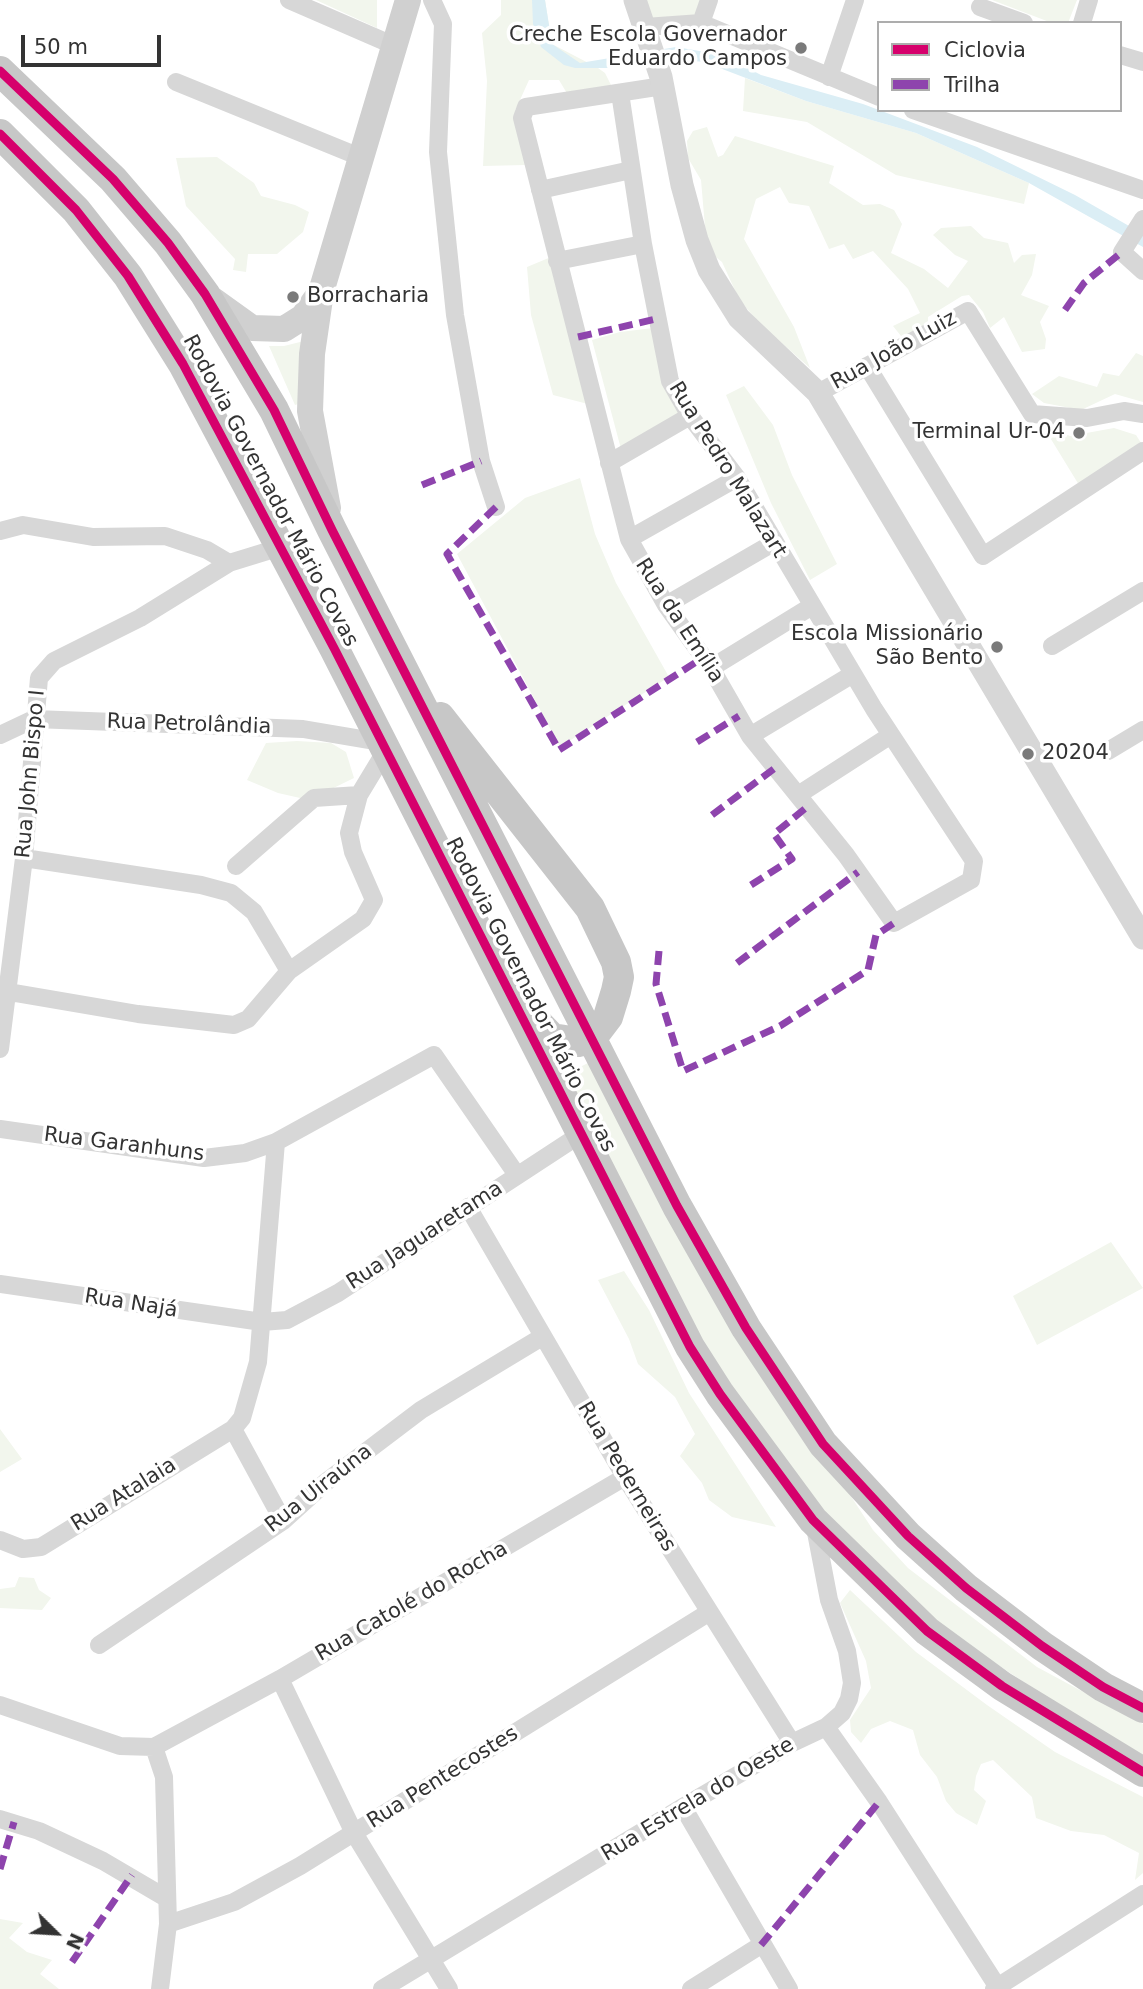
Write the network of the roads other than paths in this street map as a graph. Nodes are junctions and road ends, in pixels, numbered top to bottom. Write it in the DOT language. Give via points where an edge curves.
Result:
graph roads {
  1 [pos="289,0"];
  2 [pos="408,0"];
  3 [pos="432,0"];
  4 [pos="635,0"];
  5 [pos="709,0"];
  6 [pos="855,0"];
  7 [pos="1089,0"];
  8 [pos="979,10"];
  9 [pos="1017,21"];
  10 [pos="1083,21"];
  11 [pos="701,23"];
  12 [pos="645,27"];
  13 [pos="395,46"];
  14 [pos="1122,56"];
  15 [pos="1143,62"];
  16 [pos="0,71"];
  17 [pos="829,77"];
  18 [pos="662,81"];
  19 [pos="176,82"];
  20 [pos="620,93"];
  21 [pos="877,96"];
  22 [pos="940,115"];
  23 [pos="0,134"];
  24 [pos="360,157"];
  25 [pos="632,170"];
  26 [pos="540,190"];
  27 [pos="1143,190"];
  28 [pos="1143,219"];
  29 [pos="643,244"];
  30 [pos="557,261"];
  31 [pos="1143,271"];
  32 [pos="321,292"];
  33 [pos="205,293"];
  34 [pos="867,366"];
  35 [pos="818,393"];
  36 [pos="1143,414"];
  37 [pos="690,416"];
  38 [pos="1143,451"];
  39 [pos="609,463"];
  40 [pos="737,478"];
  41 [pos="496,508"];
  42 [pos="332,530"];
  43 [pos="0,531"];
  44 [pos="629,539"];
  45 [pos="773,543"];
  46 [pos="281,547"];
  47 [pos="229,563"];
  48 [pos="1143,591"];
  49 [pos="666,606"];
  50 [pos="811,607"];
  51 [pos="1052,646"];
  52 [pos="711,668"];
  53 [pos="853,674"];
  54 [pos="419,699"];
  55 [pos="34,719"];
  56 [pos="1143,730"];
  57 [pos="0,735"];
  58 [pos="891,735"];
  59 [pos="750,736"];
  60 [pos="383,747"];
  61 [pos="1108,751"];
  62 [pos="359,795"];
  63 [pos="797,795"];
  64 [pos="24,858"];
  65 [pos="236,866"];
  66 [pos="894,923"];
  67 [pos="1143,937"];
  68 [pos="289,971"];
  69 [pos="507,987"];
  70 [pos="9,992"];
  71 [pos="596,1047"];
  72 [pos="0,1049"];
  73 [pos="553,1079"];
  74 [pos="0,1129"];
  75 [pos="581,1134"];
  76 [pos="276,1142"];
  77 [pos="517,1175"];
  78 [pos="468,1206"];
  79 [pos="0,1284"];
  80 [pos="262,1322"];
  81 [pos="542,1337"];
  82 [pos="237,1423"];
  83 [pos="625,1477"];
  84 [pos="813,1520"];
  85 [pos="283,1521"];
  86 [pos="0,1540"];
  87 [pos="708,1613"];
  88 [pos="99,1645"];
  89 [pos="280,1679"];
  90 [pos="0,1705"];
  91 [pos="1143,1708"];
  92 [pos="826,1727"];
  93 [pos="792,1743"];
  94 [pos="154,1747"];
  95 [pos="1143,1772"];
  96 [pos="683,1807"];
  97 [pos="0,1819"];
  98 [pos="355,1833"];
  99 [pos="166,1898"];
  100 [pos="1141,1900"];
  101 [pos="168,1924"];
  102 [pos="761,1945"];
  103 [pos="432,1959"];
  104 [pos="997,1988"];
  105 [pos="160,1989"];
  106 [pos="382,1989"];
  107 [pos="449,1989"];
  108 [pos="691,1989"];
  109 [pos="789,1989"];
  1 -- 13 [label="street"];
  2 -- 13 [label="main road"];
  3 -- 41 [label="street" via="443,24 438,152 455,315 481,461"];
  4 -- 12 [label="street"];
  5 -- 11 [label="street"];
  6 -- 17 [label="street"];
  7 -- 10 [label="street"];
  8 -- 9 [label="street"];
  11 -- 12 [label="street"];
  11 -- 17 [label="street"];
  12 -- 18 [label="street"];
  13 -- 24 [label="main road"];
  14 -- 15 [label="street"];
  16 -- 33 [label="highway, Rodovia Governador Mário Covas" via="113,179"];
  17 -- 21 [label="street"];
  18 -- 20 [label="street, Rua da Emília"];
  18 -- 35 [label="street" via="682,184 709,270 739,318"];
  19 -- 24 [label="street"];
  20 -- 25 [label="street, Rua Pedro Malazart"];
  20 -- 26 [label="street, Rua da Emília" via="526,107 522,118"];
  22 -- 27 [label="street"];
  23 -- 46 [label="highway, Rodovia Governador Mário Covas" via="76,210 128,276 183,364"];
  24 -- 32 [label="main road"];
  25 -- 26 [label="street"];
  25 -- 29 [label="street, Rua Pedro Malazart"];
  26 -- 30 [label="street, Rua da Emília"];
  28 -- 31 [label="street" via="1122,252"];
  29 -- 30 [label="street"];
  29 -- 37 [label="street, Rua Pedro Malazart" via="665,366"];
  30 -- 39 [label="street, Rua da Emília"];
  32 -- 33 [label="main road" via="294,325 269,330 241,323"];
  32 -- 42 [label="main road" via="310,411"];
  33 -- 42 [label="highway, Rodovia Governador Mário Covas" via="274,410"];
  34 -- 35 [label="street, Rua João Luiz"];
  34 -- 36 [label="street, Rua João Luiz" via="964,312 971,313 1032,414 1087,418 1124,411"];
  34 -- 38 [label="street" via="983,556"];
  35 -- 67 [label="street"];
  37 -- 39 [label="street"];
  37 -- 40 [label="street, Rua Pedro Malazart"];
  39 -- 44 [label="street, Rua da Emília"];
  40 -- 44 [label="street"];
  40 -- 45 [label="street, Rua Pedro Malazart"];
  42 -- 54 [label="highway, Rodovia Governador Mário Covas"];
  43 -- 47 [label="street" via="23,524 93,537 165,536"];
  44 -- 49 [label="street, Rua da Emília"];
  45 -- 49 [label="street"];
  45 -- 50 [label="street, Rua Pedro Malazart"];
  46 -- 47 [label="street, Rua John Bispo I"];
  46 -- 60 [label="highway, Rodovia Governador Mário Covas"];
  47 -- 55 [label="street, Rua John Bispo I" via="140,618 54,661 39,678"];
  48 -- 51 [label="street"];
  49 -- 52 [label="street, Rua da Emília"];
  50 -- 52 [label="street"];
  50 -- 53 [label="street, Rua Pedro Malazart"];
  52 -- 59 [label="street, Rua da Emília"];
  53 -- 58 [label="street, Rua Pedro Malazart"];
  53 -- 59 [label="street"];
  54 -- 71 [label="highway, Rodovia Governador Mário Covas"];
  54 -- 71 [label="highway" via="466,747 600,923 619,977"];
  55 -- 57 [label="street, Rua Petrolândia"];
  55 -- 60 [label="street, Rua Petrolândia" via="303,729"];
  55 -- 64 [label="street, Rua John Bispo I"];
  56 -- 61 [label="street"];
  58 -- 63 [label="street"];
  58 -- 66 [label="street, Rua Pedro Malazart" via="974,861 971,880"];
  59 -- 63 [label="street, Rua da Emília"];
  60 -- 62 [label="street"];
  60 -- 69 [label="highway, Rodovia Governador Mário Covas"];
  62 -- 65 [label="street" via="314,798"];
  62 -- 68 [label="street" via="349,833 374,900 363,919"];
  63 -- 66 [label="street, Rua da Emília"];
  64 -- 68 [label="street" via="231,893 254,912"];
  64 -- 70 [label="street, Rua John Bispo I"];
  68 -- 70 [label="street" via="257,1011 234,1025"];
  69 -- 71 [label="highway" via="552,1038"];
  69 -- 73 [label="highway, Rodovia Governador Mário Covas"];
  70 -- 72 [label="street, Rua John Bispo I"];
  71 -- 73 [label="highway" via="570,1053 555,1068"];
  71 -- 91 [label="highway, Rodovia Governador Mário Covas" via="746,1328 823,1444 908,1536 966,1588 1052,1653"];
  73 -- 75 [label="highway, Rodovia Governador Mário Covas"];
  74 -- 76 [label="street, Rua Garanhuns" via="205,1158 245,1153"];
  75 -- 77 [label="street, Rua Jaguaretama"];
  75 -- 84 [label="highway, Rodovia Governador Mário Covas" via="696,1356"];
  76 -- 77 [label="street, Rua Garanhuns" via="434,1055"];
  76 -- 80 [label="street"];
  77 -- 78 [label="street, Rua Jaguaretama"];
  78 -- 80 [label="street, Rua Jaguaretama" via="338,1293 286,1320"];
  78 -- 81 [label="street, Rua Pederneiras"];
  79 -- 80 [label="street, Rua Najá"];
  80 -- 82 [label="street" via="254,1385"];
  81 -- 83 [label="street, Rua Pederneiras"];
  81 -- 85 [label="street, Rua Uiraúna" via="421,1410"];
  82 -- 85 [label="street"];
  82 -- 86 [label="street, Rua Atalaia" via="41,1547 23,1549"];
  83 -- 87 [label="street, Rua Pederneiras"];
  83 -- 89 [label="street, Rua Catolé do Rocha"];
  84 -- 92 [label="street, Rua Estrela do Oeste" via="852,1683 842,1713"];
  84 -- 95 [label="highway, Rodovia Governador Mário Covas" via="927,1632 1002,1686"];
  85 -- 88 [label="street, Rua Uiraúna"];
  87 -- 93 [label="street, Rua Pederneiras"];
  87 -- 98 [label="street, Rua Pentecostes"];
  89 -- 94 [label="street, Rua Catolé do Rocha"];
  89 -- 98 [label="street"];
  90 -- 94 [label="street" via="120,1746"];
  92 -- 93 [label="street, Rua Estrela do Oeste"];
  92 -- 104 [label="street"];
  93 -- 96 [label="street, Rua Estrela do Oeste"];
  94 -- 99 [label="street" via="164,1777"];
  96 -- 102 [label="street"];
  96 -- 103 [label="street, Rua Estrela do Oeste"];
  97 -- 99 [label="street" via="103,1861"];
  98 -- 101 [label="street, Rua Pentecostes" via="234,1902"];
  98 -- 103 [label="street"];
  99 -- 101 [label="street"];
  100 -- 104 [label="street"];
  101 -- 105 [label="street"];
  102 -- 108 [label="street"];
  102 -- 109 [label="street"];
  103 -- 106 [label="street, Rua Estrela do Oeste"];
  103 -- 107 [label="street"];
}
